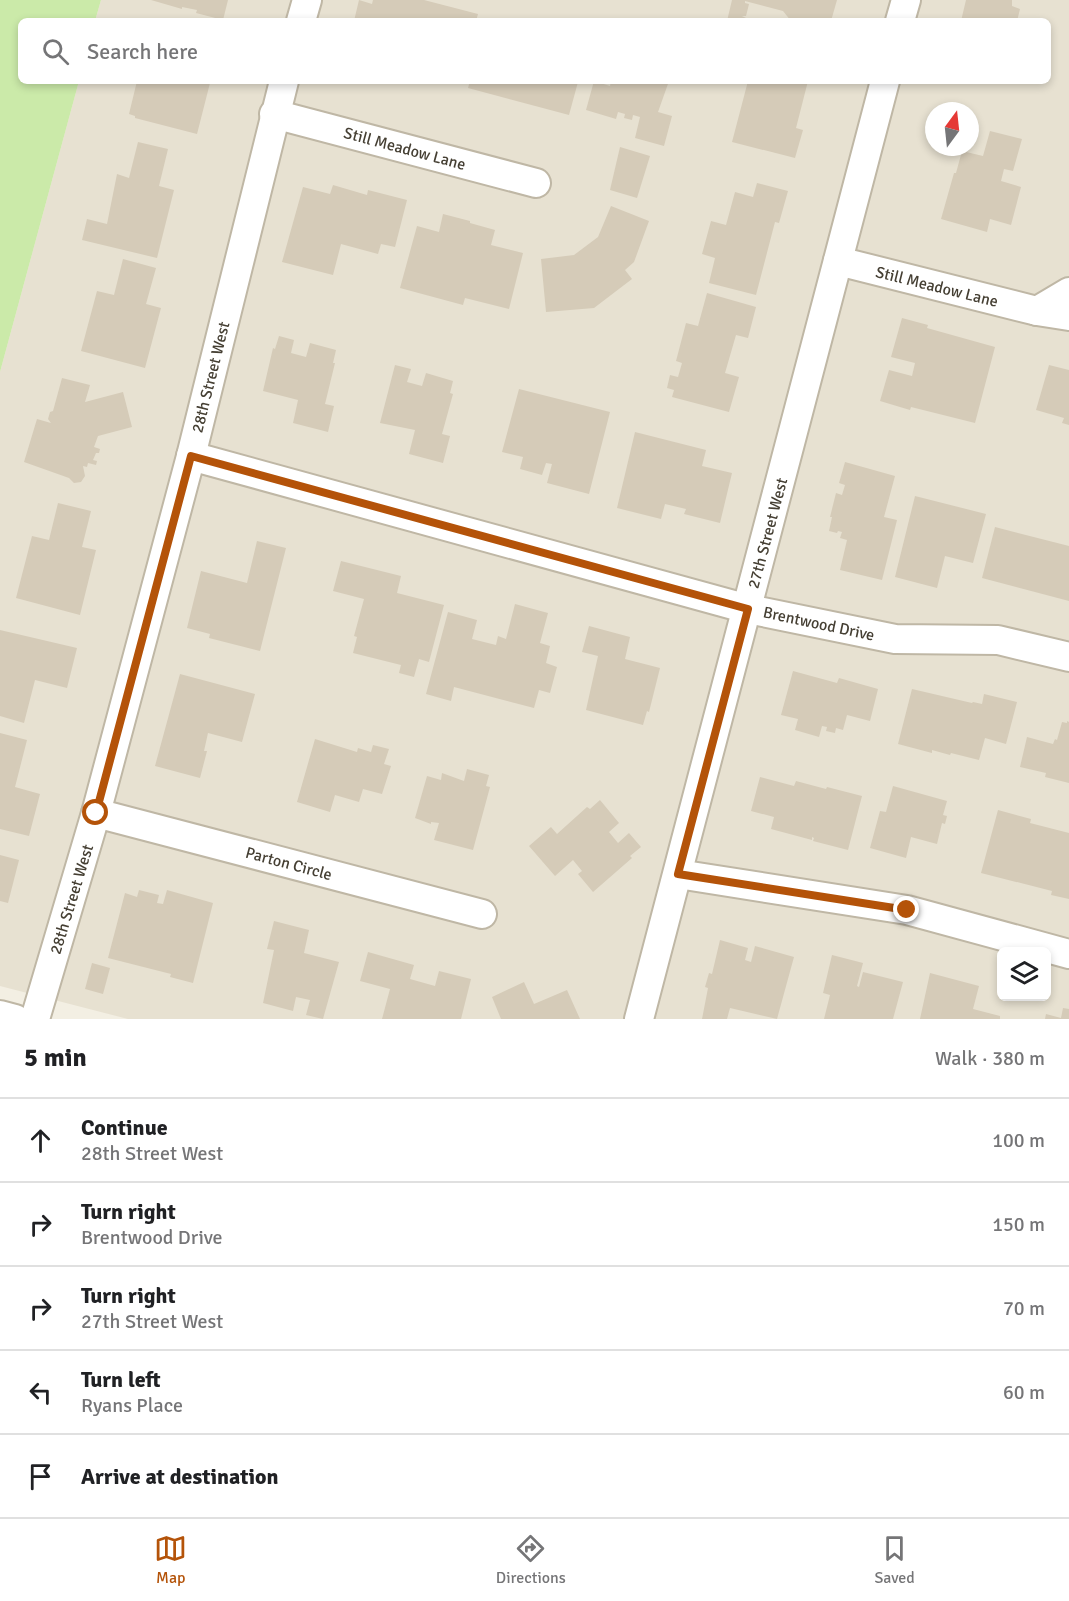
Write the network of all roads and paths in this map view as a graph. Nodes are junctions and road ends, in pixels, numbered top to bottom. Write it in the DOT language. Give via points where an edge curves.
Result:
graph roads {
  1 [pos="307,0"];
  2 [pos="906,0"];
  3 [pos="302,18"];
  4 [pos="901,18"];
  5 [pos="283,84"];
  6 [pos="884,84"];
  7 [pos="274,114"];
  8 [pos="536,183"];
  9 [pos="838,261"];
  10 [pos="1069,292"];
  11 [pos="1037,311"];
  12 [pos="1069,316"];
  13 [pos="191,456"];
  14 [pos="748,609"];
  15 [pos="1069,657"];
  16 [pos="96,813"];
  17 [pos="678,874"];
  18 [pos="482,914"];
  19 [pos="1069,954"];
  20 [pos="0,1015"];
  21 [pos="15,1019"];
  22 [pos="35,1019"];
  23 [pos="639,1019"];
  1 -- 3 [label="street"];
  2 -- 4 [label="street"];
  5 -- 7 [label="street, 28th Street West"];
  6 -- 9 [label="street, 27th Street West"];
  7 -- 8 [label="street, Still Meadow Lane"];
  7 -- 13 [label="street, 28th Street West"];
  9 -- 11 [label="street, Still Meadow Lane"];
  9 -- 14 [label="street, 27th Street West"];
  10 -- 11 [label="street"];
  11 -- 12 [label="street, Still Meadow Lane"];
  13 -- 14 [label="street, Brentwood Drive"];
  13 -- 16 [label="street, 28th Street West"];
  14 -- 15 [label="street, Brentwood Drive" via="895,639 998,640"];
  14 -- 17 [label="street, 27th Street West"];
  16 -- 18 [label="street, Parton Circle"];
  16 -- 22 [label="street, 28th Street West"];
  17 -- 19 [label="street" via="907,910"];
  17 -- 23 [label="street, 27th Street West"];
  20 -- 21 [label="street"];
}
